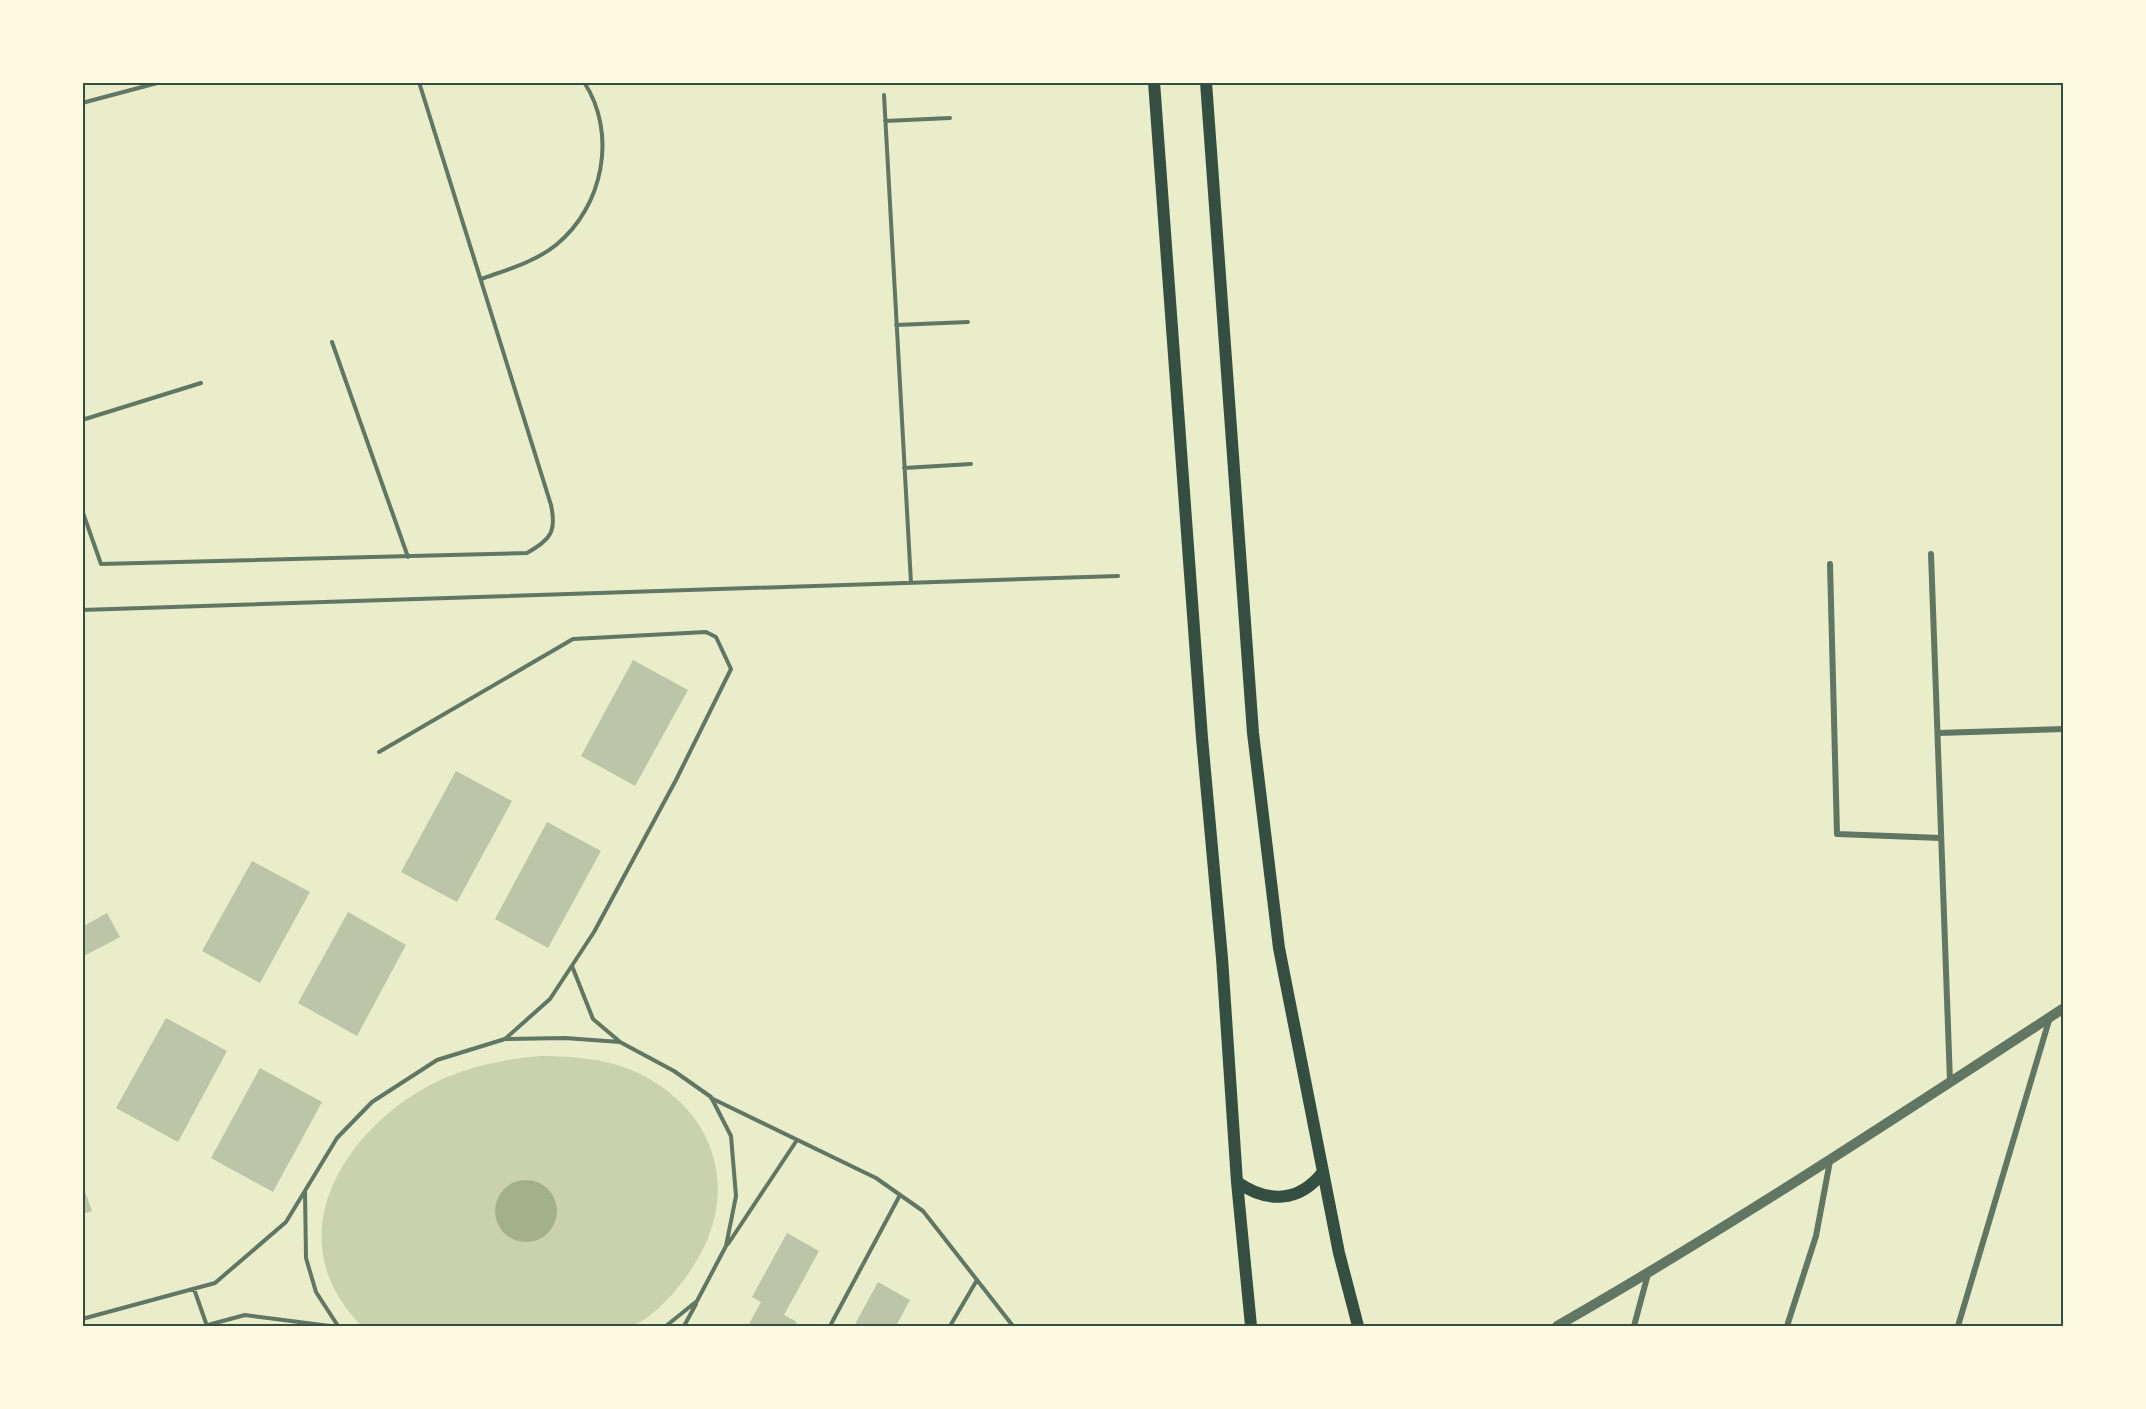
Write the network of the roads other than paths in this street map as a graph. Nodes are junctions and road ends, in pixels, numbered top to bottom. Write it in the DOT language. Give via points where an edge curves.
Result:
graph roads {
  1 [pos="160,82"];
  2 [pos="419,82"];
  3 [pos="584,82"];
  4 [pos="1154,82"];
  5 [pos="1206,82"];
  6 [pos="884,95"];
  7 [pos="82,103"];
  8 [pos="950,118"];
  9 [pos="885,122"];
  10 [pos="481,279"];
  11 [pos="968,322"];
  12 [pos="896,325"];
  13 [pos="332,342"];
  14 [pos="201,383"];
  15 [pos="82,420"];
  16 [pos="971,464"];
  17 [pos="904,468"];
  18 [pos="82,510"];
  19 [pos="1931,554"];
  20 [pos="408,557"];
  21 [pos="1830,564"];
  22 [pos="1118,576"];
  23 [pos="911,583"];
  24 [pos="82,610"];
  25 [pos="2064,729"];
  26 [pos="1938,734"];
  27 [pos="379,752"];
  28 [pos="1941,838"];
  29 [pos="572,966"];
  30 [pos="2064,1008"];
  31 [pos="2050,1017"];
  32 [pos="505,1040"];
  33 [pos="620,1042"];
  34 [pos="1950,1082"];
  35 [pos="711,1097"];
  36 [pos="797,1140"];
  37 [pos="1830,1160"];
  38 [pos="1323,1172"];
  39 [pos="1237,1182"];
  40 [pos="305,1192"];
  41 [pos="900,1195"];
  42 [pos="726,1246"];
  43 [pos="1648,1274"];
  44 [pos="977,1280"];
  45 [pos="194,1288"];
  46 [pos="698,1301"];
  47 [pos="82,1318"];
  48 [pos="205,1326"];
  49 [pos="330,1326"];
  50 [pos="338,1326"];
  51 [pos="666,1326"];
  52 [pos="684,1326"];
  53 [pos="830,1326"];
  54 [pos="950,1326"];
  55 [pos="1013,1326"];
  56 [pos="1251,1326"];
  57 [pos="1358,1326"];
  58 [pos="1557,1326"];
  59 [pos="1634,1326"];
  60 [pos="1787,1326"];
  61 [pos="1958,1326"];
  1 -- 7 [label="lane"];
  2 -- 10 [label="lane"];
  3 -- 10 [label="lane" via="595,106 602,143 602,163 591,200 582,217 556,245 531,260"];
  4 -- 39 [label="main road"];
  5 -- 38 [label="main road" via="1253,733 1279,948"];
  6 -- 9 [label="lane"];
  8 -- 9 [label="lane"];
  9 -- 12 [label="lane"];
  10 -- 20 [label="lane" via="552,505 551,534 527,554"];
  11 -- 12 [label="lane"];
  12 -- 17 [label="lane"];
  13 -- 20 [label="lane"];
  14 -- 15 [label="lane"];
  16 -- 17 [label="lane"];
  17 -- 23 [label="lane"];
  18 -- 20 [label="lane" via="101,564"];
  19 -- 26 [label="street"];
  21 -- 28 [label="street" via="1837,834"];
  22 -- 23 [label="lane"];
  23 -- 24 [label="lane"];
  25 -- 26 [label="street"];
  26 -- 28 [label="street"];
  27 -- 29 [label="lane" via="573,639 706,632 716,637 731,669 676,780"];
  28 -- 34 [label="street"];
  29 -- 32 [label="lane" via="550,999"];
  29 -- 33 [label="lane" via="593,1019"];
  30 -- 31 [label="street"];
  31 -- 34 [label="street"];
  31 -- 61 [label="street"];
  32 -- 33 [label="lane" via="565,1038"];
  32 -- 40 [label="lane" via="437,1060 372,1102 338,1138"];
  33 -- 35 [label="lane" via="674,1071"];
  34 -- 37 [label="street"];
  35 -- 36 [label="lane"];
  35 -- 42 [label="lane" via="731,1136 736,1196"];
  36 -- 41 [label="lane" via="876,1178"];
  36 -- 42 [label="lane"];
  37 -- 43 [label="street"];
  37 -- 60 [label="street" via="1816,1236"];
  38 -- 39 [label="main road" via="1300,1192 1284,1197 1250,1192"];
  38 -- 57 [label="main road"];
  39 -- 56 [label="main road"];
  40 -- 45 [label="lane" via="286,1222 215,1283"];
  40 -- 50 [label="lane" via="306,1258 316,1292"];
  41 -- 44 [label="lane" via="923,1211"];
  41 -- 53 [label="lane"];
  42 -- 46 [label="lane"];
  43 -- 58 [label="street"];
  43 -- 59 [label="street"];
  44 -- 54 [label="lane"];
  44 -- 55 [label="lane"];
  45 -- 47 [label="lane"];
  45 -- 48 [label="lane"];
  46 -- 51 [label="lane"];
  46 -- 52 [label="lane"];
  48 -- 49 [label="lane" via="245,1315"];
}
